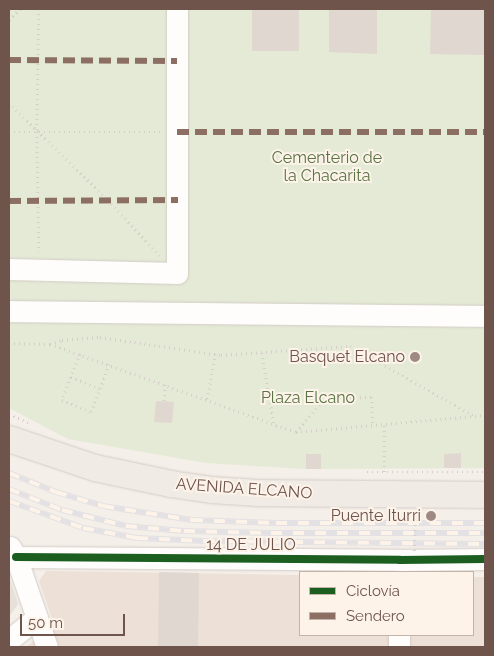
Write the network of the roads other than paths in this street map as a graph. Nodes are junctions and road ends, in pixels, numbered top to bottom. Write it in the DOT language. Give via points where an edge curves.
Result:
graph roads {
  1 [pos="177,9"];
  2 [pos="9,269"];
  3 [pos="9,311"];
  4 [pos="485,316"];
  5 [pos="9,439"];
  6 [pos="485,495"];
  7 [pos="12,551"];
  8 [pos="485,558"];
  9 [pos="405,561"];
  10 [pos="37,617"];
  11 [pos="9,640"];
  12 [pos="47,647"];
  1 -- 2 [label="street" via="176,273"];
  3 -- 4 [label="street"];
  5 -- 6 [label="main road, AVENIDA ELCANO" via="95,468 212,490"];
  7 -- 9 [label="street, 14 DE JULIO"];
  7 -- 10 [label="street"];
  8 -- 9 [label="street, 14 DE JULIO"];
  10 -- 11 [label="street"];
  10 -- 12 [label="street"];
}
